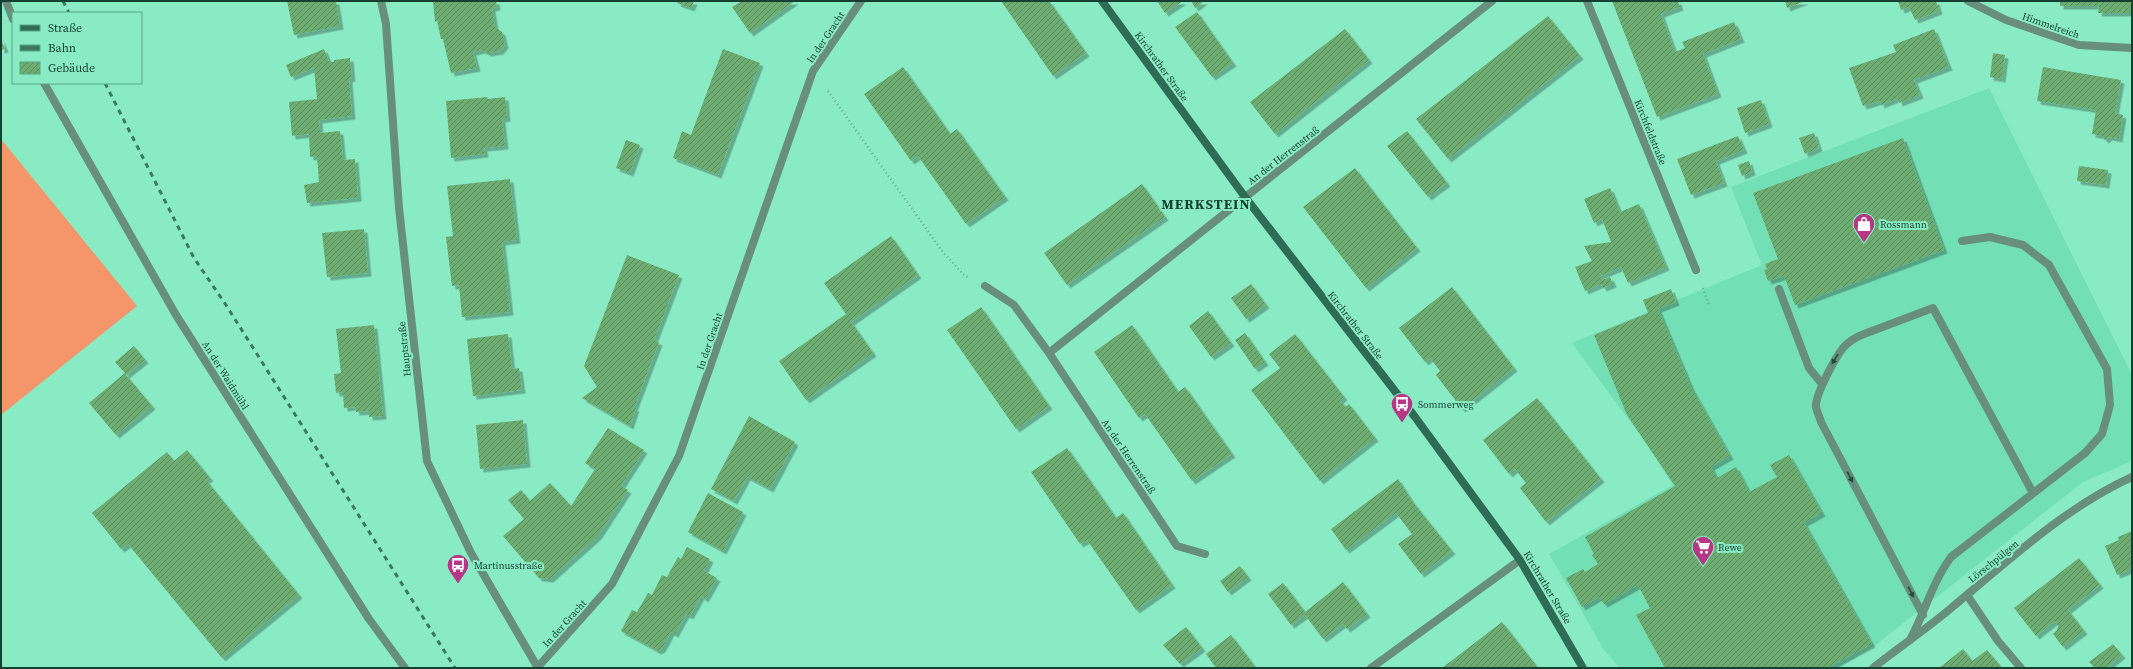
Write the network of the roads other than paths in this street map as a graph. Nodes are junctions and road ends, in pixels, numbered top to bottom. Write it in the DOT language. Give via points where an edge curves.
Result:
graph roads {
  1 [pos="6,1"];
  2 [pos="381,1"];
  3 [pos="861,1"];
  4 [pos="1102,1"];
  5 [pos="1492,1"];
  6 [pos="1587,1"];
  7 [pos="1968,1"];
  8 [pos="12,16"];
  9 [pos="2132,48"];
  10 [pos="45,84"];
  11 [pos="1245,197"];
  12 [pos="1962,241"];
  13 [pos="1696,270"];
  14 [pos="985,286"];
  15 [pos="1779,289"];
  16 [pos="1049,353"];
  17 [pos="1822,384"];
  18 [pos="2132,478"];
  19 [pos="2033,493"];
  20 [pos="1205,554"];
  21 [pos="1520,560"];
  22 [pos="1967,595"];
  23 [pos="1923,615"];
  24 [pos="1910,640"];
  25 [pos="405,668"];
  26 [pos="537,668"];
  27 [pos="1371,668"];
  28 [pos="1583,668"];
  29 [pos="1872,668"];
  30 [pos="2021,668"];
  1 -- 8 [label="street"];
  2 -- 26 [label="street, Hauptstraße" via="386,24 399,208 427,461 471,553"];
  3 -- 26 [label="street, In der Gracht" via="814,71 680,456 612,584"];
  4 -- 11 [label="main road, Kirchrather Straße"];
  5 -- 11 [label="street, An der Herrenstraß"];
  6 -- 13 [label="street, Kirchfeldstraße"];
  7 -- 9 [label="street, Himmelreich" via="2006,20 2079,45"];
  10 -- 25 [label="street, An der Waidmühl" via="176,315 369,619"];
  11 -- 16 [label="street, An der Herrenstraß"];
  11 -- 21 [label="main road, Kirchrather Straße" via="1415,417"];
  12 -- 19 [label="street" via="1990,237 2023,245 2049,265 2107,369 2110,405 2102,434 2085,453"];
  14 -- 16 [label="street, An der Herrenstraß" via="1014,305"];
  15 -- 17 [label="street" via="1809,368"];
  16 -- 20 [label="street, An der Herrenstraß" via="1177,546"];
  19 -- 17 [label="street, one-way" via="1933,308 1853,339 1834,360"];
  17 -- 23 [label="street, one-way" via="1816,406 1821,422"];
  18 -- 22 [label="street, Lörschpülgen" via="2102,491 2036,539"];
  19 -- 23 [label="street" via="1951,557 1939,574"];
  21 -- 27 [label="street"];
  21 -- 28 [label="main road, Kirchrather Straße"];
  22 -- 24 [label="street, Lörschpülgen"];
  22 -- 30 [label="street" via="1998,641"];
  23 -- 24 [label="street"];
  24 -- 29 [label="street, Lörschpülgen"];
}
